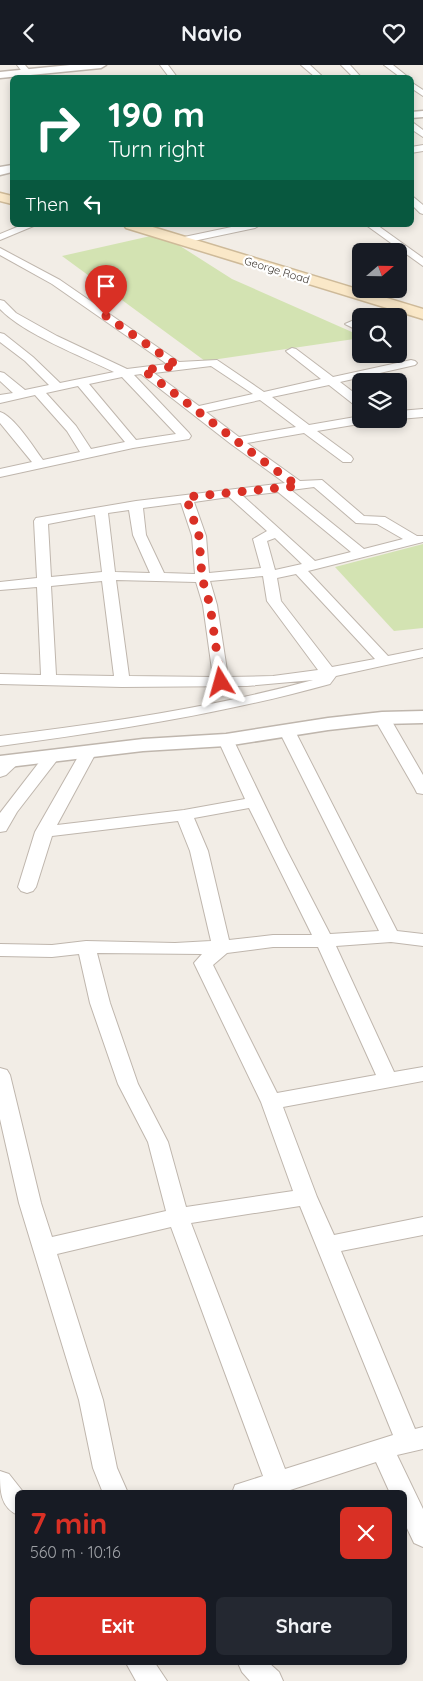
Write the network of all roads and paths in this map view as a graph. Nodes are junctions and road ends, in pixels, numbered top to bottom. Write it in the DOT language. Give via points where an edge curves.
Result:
graph roads {
  1 [pos="101,65"];
  2 [pos="305,65"];
  3 [pos="345,65"];
  4 [pos="388,65"];
  5 [pos="58,67"];
  6 [pos="24,69"];
  7 [pos="47,74"];
  8 [pos="0,75"];
  9 [pos="318,75"];
  10 [pos="355,75"];
  11 [pos="401,75"];
  12 [pos="26,227"];
  13 [pos="138,227"];
  14 [pos="245,227"];
  15 [pos="374,227"];
  16 [pos="0,237"];
  17 [pos="184,240"];
  18 [pos="0,251"];
  19 [pos="423,263"];
  20 [pos="0,303"];
  21 [pos="399,307"];
  22 [pos="396,308"];
  23 [pos="423,314"];
  24 [pos="0,336"];
  25 [pos="292,351"];
  26 [pos="407,360"];
  27 [pos="411,363"];
  28 [pos="178,366"];
  29 [pos="143,370"];
  30 [pos="125,373"];
  31 [pos="421,374"];
  32 [pos="0,375"];
  33 [pos="332,381"];
  34 [pos="82,383"];
  35 [pos="58,387"];
  36 [pos="38,392"];
  37 [pos="23,395"];
  38 [pos="263,397"];
  39 [pos="352,397"];
  40 [pos="0,399"];
  41 [pos="198,410"];
  42 [pos="423,413"];
  43 [pos="407,414"];
  44 [pos="0,416"];
  45 [pos="352,421"];
  46 [pos="305,428"];
  47 [pos="235,441"];
  48 [pos="133,444"];
  49 [pos="88,454"];
  50 [pos="347,459"];
  51 [pos="41,465"];
  52 [pos="0,473"];
  53 [pos="298,486"];
  54 [pos="280,487"];
  55 [pos="232,493"];
  56 [pos="186,497"];
  57 [pos="136,505"];
  58 [pos="101,510"];
  59 [pos="276,532"];
  60 [pos="418,539"];
  61 [pos="362,554"];
  62 [pos="305,567"];
  63 [pos="270,573"];
  64 [pos="109,576"];
  65 [pos="160,578"];
  66 [pos="202,578"];
  67 [pos="45,583"];
  68 [pos="0,587"];
  69 [pos="423,653"];
  70 [pos="385,661"];
  71 [pos="329,674"];
  72 [pos="0,679"];
  73 [pos="49,681"];
  74 [pos="122,682"];
  75 [pos="221,682"];
  76 [pos="423,717"];
  77 [pos="382,718"];
  78 [pos="287,731"];
  79 [pos="226,740"];
  80 [pos="0,741"];
  81 [pos="89,751"];
  82 [pos="53,755"];
  83 [pos="4,765"];
  84 [pos="423,789"];
  85 [pos="255,802"];
  86 [pos="184,815"];
  87 [pos="0,827"];
  88 [pos="44,832"];
  89 [pos="27,887"];
  90 [pos="392,936"];
  91 [pos="423,940"];
  92 [pos="324,941"];
  93 [pos="86,947"];
  94 [pos="222,947"];
  95 [pos="0,951"];
  96 [pos="423,1074"];
  97 [pos="0,1075"];
  98 [pos="388,1081"];
  99 [pos="271,1102"];
  100 [pos="306,1197"];
  101 [pos="178,1217"];
  102 [pos="423,1226"];
  103 [pos="328,1245"];
  104 [pos="43,1247"];
  105 [pos="416,1440"];
  106 [pos="382,1449"];
  107 [pos="277,1481"];
  108 [pos="0,1482"];
  109 [pos="115,1490"];
  110 [pos="252,1490"];
  111 [pos="402,1490"];
  112 [pos="15,1500"];
  113 [pos="141,1665"];
  114 [pos="253,1665"];
  115 [pos="154,1681"];
  116 [pos="269,1681"];
  1 -- 5 [label="street"];
  2 -- 9 [label="street"];
  3 -- 10 [label="street"];
  4 -- 11 [label="street"];
  5 -- 7 [label="street"];
  6 -- 7 [label="street"];
  6 -- 8 [label="street"];
  12 -- 16 [label="street"];
  13 -- 17 [label="main road, George Road"];
  14 -- 17 [label="street"];
  15 -- 19 [label="street"];
  17 -- 21 [label="main road, George Road"];
  18 -- 28 [label="street" via="56,282"];
  20 -- 30 [label="street" via="12,315 53,338"];
  21 -- 22 [label="street"];
  21 -- 23 [label="main road, George Road"];
  24 -- 35 [label="street"];
  25 -- 33 [label="street"];
  26 -- 27 [label="street"];
  27 -- 31 [label="street"];
  27 -- 33 [label="street"];
  28 -- 29 [label="street"];
  28 -- 38 [label="street" via="213,362"];
  29 -- 30 [label="street"];
  29 -- 41 [label="street"];
  30 -- 34 [label="street"];
  30 -- 48 [label="street" via="185,435"];
  32 -- 37 [label="street"];
  33 -- 38 [label="street"];
  33 -- 39 [label="street"];
  34 -- 35 [label="street"];
  34 -- 48 [label="street"];
  35 -- 36 [label="street"];
  36 -- 37 [label="street"];
  36 -- 49 [label="street" via="72,429"];
  37 -- 40 [label="street"];
  38 -- 41 [label="street"];
  38 -- 46 [label="street"];
  41 -- 47 [label="street"];
  42 -- 43 [label="street"];
  44 -- 51 [label="street"];
  45 -- 46 [label="street"];
  46 -- 47 [label="street"];
  46 -- 50 [label="street"];
  47 -- 53 [label="street"];
  48 -- 49 [label="street"];
  49 -- 51 [label="street"];
  51 -- 52 [label="street"];
  53 -- 54 [label="street"];
  53 -- 60 [label="street" via="317,483 361,520 380,520"];
  54 -- 55 [label="street"];
  54 -- 61 [label="street"];
  55 -- 56 [label="street"];
  55 -- 59 [label="street"];
  56 -- 57 [label="street"];
  56 -- 66 [label="street" via="199,536"];
  57 -- 58 [label="street"];
  57 -- 65 [label="street" via="140,541"];
  58 -- 64 [label="street"];
  58 -- 67 [label="street" via="41,521"];
  59 -- 62 [label="street"];
  59 -- 63 [label="street" via="260,539"];
  60 -- 61 [label="street"];
  61 -- 62 [label="street"];
  62 -- 63 [label="street"];
  62 -- 70 [label="street"];
  63 -- 66 [label="street"];
  63 -- 71 [label="street" via="274,601"];
  64 -- 65 [label="street"];
  64 -- 67 [label="street"];
  64 -- 74 [label="street"];
  65 -- 66 [label="street"];
  66 -- 75 [label="street" via="210,605"];
  67 -- 68 [label="street"];
  67 -- 73 [label="street"];
  69 -- 70 [label="street"];
  70 -- 71 [label="street"];
  71 -- 75 [label="street" via="256,683"];
  71 -- 80 [label="street" via="326,681 317,684 211,708"];
  72 -- 73 [label="street"];
  73 -- 74 [label="street"];
  74 -- 75 [label="street"];
  76 -- 77 [label="street"];
  77 -- 78 [label="street"];
  77 -- 84 [label="street"];
  78 -- 79 [label="street"];
  78 -- 90 [label="street"];
  79 -- 81 [label="street"];
  79 -- 85 [label="street"];
  81 -- 82 [label="street"];
  81 -- 88 [label="street"];
  82 -- 83 [label="street"];
  82 -- 87 [label="street"];
  85 -- 86 [label="street"];
  85 -- 92 [label="street"];
  86 -- 88 [label="street"];
  86 -- 94 [label="street" via="199,851"];
  88 -- 89 [label="street"];
  90 -- 91 [label="street"];
  90 -- 92 [label="street"];
  92 -- 94 [label="street" via="273,941"];
  92 -- 98 [label="street"];
  93 -- 94 [label="street"];
  93 -- 95 [label="street"];
  93 -- 101 [label="street" via="100,1003 128,1084 158,1142"];
  94 -- 99 [label="street" via="204,963"];
  96 -- 98 [label="street"];
  97 -- 104 [label="street"];
  98 -- 99 [label="street"];
  99 -- 100 [label="street"];
  100 -- 101 [label="street"];
  100 -- 103 [label="street"];
  101 -- 104 [label="street"];
  101 -- 107 [label="street"];
  102 -- 103 [label="street"];
  103 -- 105 [label="street"];
  104 -- 109 [label="street" via="92,1400 105,1468"];
  105 -- 106 [label="street"];
  106 -- 107 [label="street"];
  106 -- 111 [label="street"];
  107 -- 110 [label="street"];
  108 -- 112 [label="street"];
  113 -- 115 [label="street"];
  114 -- 116 [label="street"];
}
